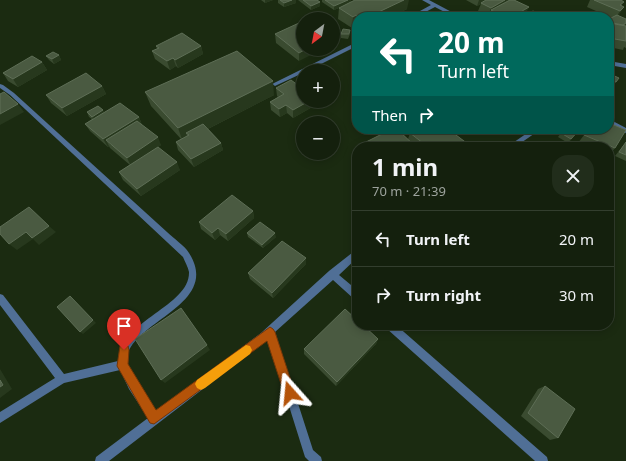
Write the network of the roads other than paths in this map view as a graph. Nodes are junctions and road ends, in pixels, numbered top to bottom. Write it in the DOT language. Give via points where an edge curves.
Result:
graph roads {
  1 [pos="425,0"];
  2 [pos="436,5"];
  3 [pos="422,12"];
  4 [pos="449,12"];
  5 [pos="352,46"];
  6 [pos="614,64"];
  7 [pos="626,66"];
  8 [pos="275,84"];
  9 [pos="0,85"];
  10 [pos="614,124"];
  11 [pos="626,131"];
  12 [pos="530,134"];
  13 [pos="518,142"];
  14 [pos="352,257"];
  15 [pos="332,274"];
  16 [pos="352,292"];
  17 [pos="0,298"];
  18 [pos="395,330"];
  19 [pos="270,332"];
  20 [pos="122,366"];
  21 [pos="62,379"];
  22 [pos="0,418"];
  23 [pos="154,418"];
  24 [pos="100,461"];
  25 [pos="317,461"];
  26 [pos="543,461"];
  1 -- 2 [label="street"];
  2 -- 3 [label="street"];
  2 -- 4 [label="street"];
  5 -- 8 [label="street"];
  6 -- 7 [label="street"];
  9 -- 20 [label="street" via="136,208 192,263 193,273 184,295 131,339 124,350"];
  10 -- 11 [label="street"];
  12 -- 13 [label="street"];
  14 -- 15 [label="street"];
  15 -- 16 [label="street"];
  15 -- 19 [label="street" via="258,341"];
  17 -- 21 [label="street"];
  18 -- 26 [label="street"];
  19 -- 23 [label="street"];
  19 -- 25 [label="street" via="309,453"];
  20 -- 21 [label="street"];
  20 -- 23 [label="street"];
  21 -- 22 [label="street"];
  23 -- 24 [label="street"];
}
